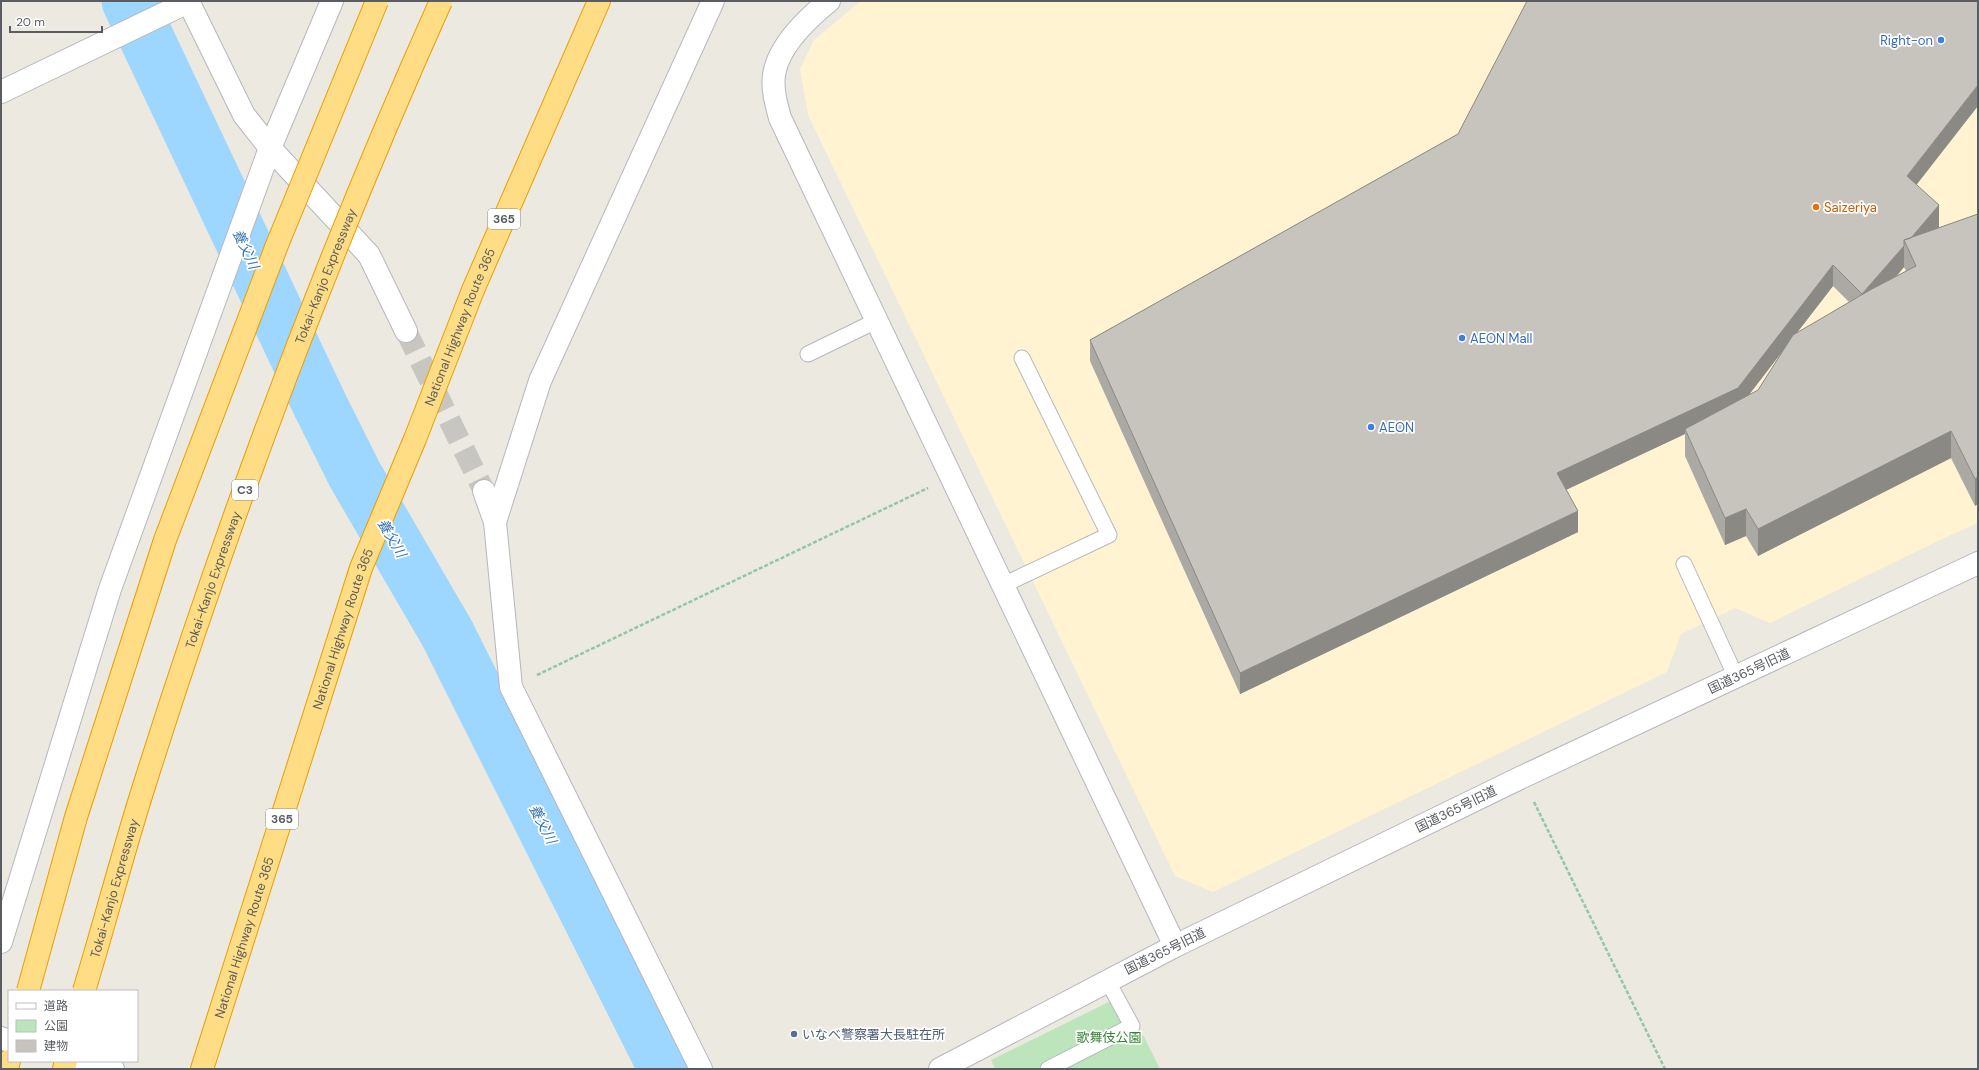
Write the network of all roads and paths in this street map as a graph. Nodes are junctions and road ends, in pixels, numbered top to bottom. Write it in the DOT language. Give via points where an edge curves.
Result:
graph roads {
  1 [pos="332,1"];
  2 [pos="441,1"];
  3 [pos="599,1"];
  4 [pos="713,1"];
  5 [pos="829,1"];
  6 [pos="183,4"];
  7 [pos="375,5"];
  8 [pos="1,92"];
  9 [pos="270,148"];
  10 [pos="876,321"];
  11 [pos="406,331"];
  12 [pos="808,354"];
  13 [pos="1022,358"];
  14 [pos="952,477"];
  15 [pos="484,491"];
  16 [pos="495,522"];
  17 [pos="1978,563"];
  18 [pos="1684,564"];
  19 [pos="1002,585"];
  20 [pos="1736,677"];
  21 [pos="511,687"];
  22 [pos="1522,777"];
  23 [pos="1,942"];
  24 [pos="1175,946"];
  25 [pos="1107,980"];
  26 [pos="28,990"];
  27 [pos="84,990"];
  28 [pos="87,1062"];
  29 [pos="113,1069"];
  30 [pos="202,1069"];
  31 [pos="701,1069"];
  32 [pos="940,1069"];
  33 [pos="1048,1069"];
  34 [pos="1665,1069"];
  1 -- 9 [label="street"];
  2 -- 27 [label="highway, Tokai-Kanjo Expressway / C3, bridge" via="325,275 221,553 145,784"];
  3 -- 30 [label="highway, National Highway Route 365 / 365" via="473,290 361,568"];
  4 -- 16 [label="street" via="540,381"];
  5 -- 10 [label="street" via="796,32 784,50 774,74 774,94 780,118"];
  6 -- 8 [label="street"];
  6 -- 9 [label="street" via="244,115"];
  7 -- 26 [label="highway, bridge" via="275,252 165,540 76,817"];
  9 -- 11 [label="street" via="369,255"];
  9 -- 23 [label="street" via="110,589"];
  10 -- 12 [label="lane"];
  10 -- 14 [label="street"];
  13 -- 19 [label="lane" via="1109,534"];
  14 -- 19 [label="street"];
  14 -- 21 [label="path"];
  15 -- 16 [label="street"];
  16 -- 21 [label="street"];
  17 -- 20 [label="street, 国道365号旧道"];
  18 -- 20 [label="lane"];
  19 -- 24 [label="street"];
  20 -- 22 [label="street, 国道365号旧道"];
  21 -- 31 [label="street"];
  22 -- 24 [label="street, 国道365号旧道"];
  22 -- 34 [label="path"];
  24 -- 25 [label="street, 国道365号旧道"];
  25 -- 32 [label="street, 国道365号旧道"];
  25 -- 33 [label="lane" via="1132,1026"];
  28 -- 29 [label="street"];
}
